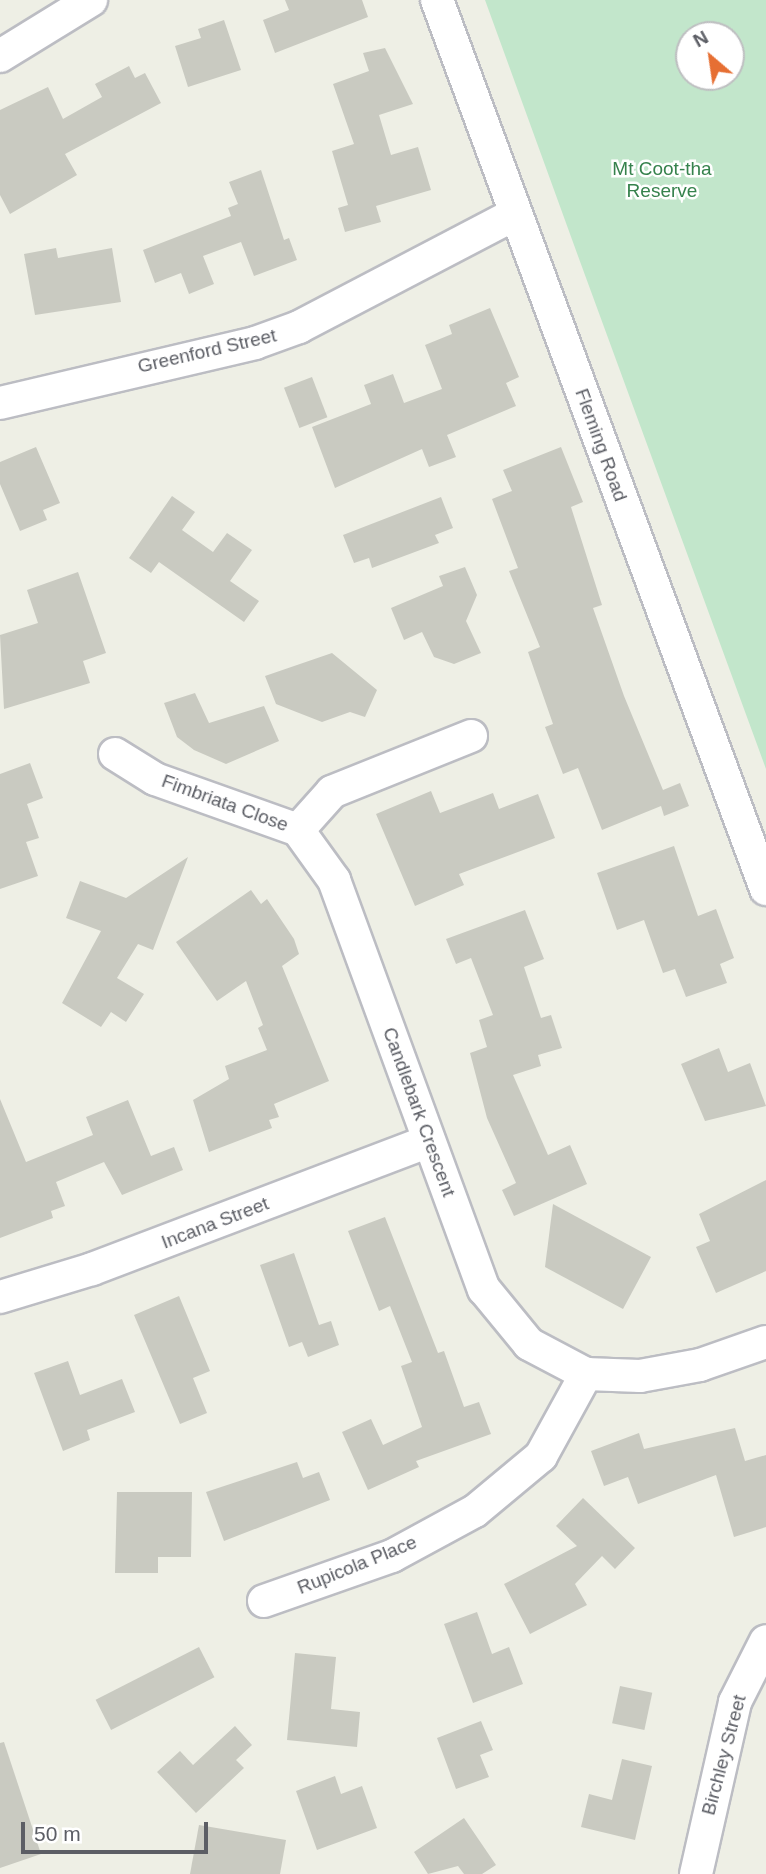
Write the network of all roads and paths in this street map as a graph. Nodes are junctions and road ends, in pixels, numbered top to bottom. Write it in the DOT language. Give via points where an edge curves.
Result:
graph roads {
  1 [pos="91,0"];
  2 [pos="437,0"];
  3 [pos="0,56"];
  4 [pos="515,214"];
  5 [pos="0,403"];
  6 [pos="471,736"];
  7 [pos="115,754"];
  8 [pos="299,830"];
  9 [pos="766,889"];
  10 [pos="427,1142"];
  11 [pos="0,1297"];
  12 [pos="766,1342"];
  13 [pos="586,1374"];
  14 [pos="264,1601"];
  15 [pos="766,1641"];
  16 [pos="695,1874"];
  1 -- 3 [label="street"];
  2 -- 4 [label="street, Fleming Road"];
  4 -- 5 [label="street, Greenford Street" via="299,327 255,343"];
  4 -- 9 [label="street, Fleming Road"];
  6 -- 8 [label="street" via="332,792"];
  7 -- 8 [label="street, Fimbriata Close" via="155,779"];
  8 -- 10 [label="street, Candlebark Crescent" via="334,880"];
  10 -- 11 [label="street, Incana Street" via="92,1269"];
  10 -- 13 [label="street, Candlebark Crescent" via="484,1289 529,1344"];
  12 -- 13 [label="street, Candlebark Crescent" via="700,1365 640,1376"];
  13 -- 14 [label="street, Rupicola Place" via="541,1456 475,1511 392,1556"];
  15 -- 16 [label="street, Birchley Street" via="735,1702"];
}
